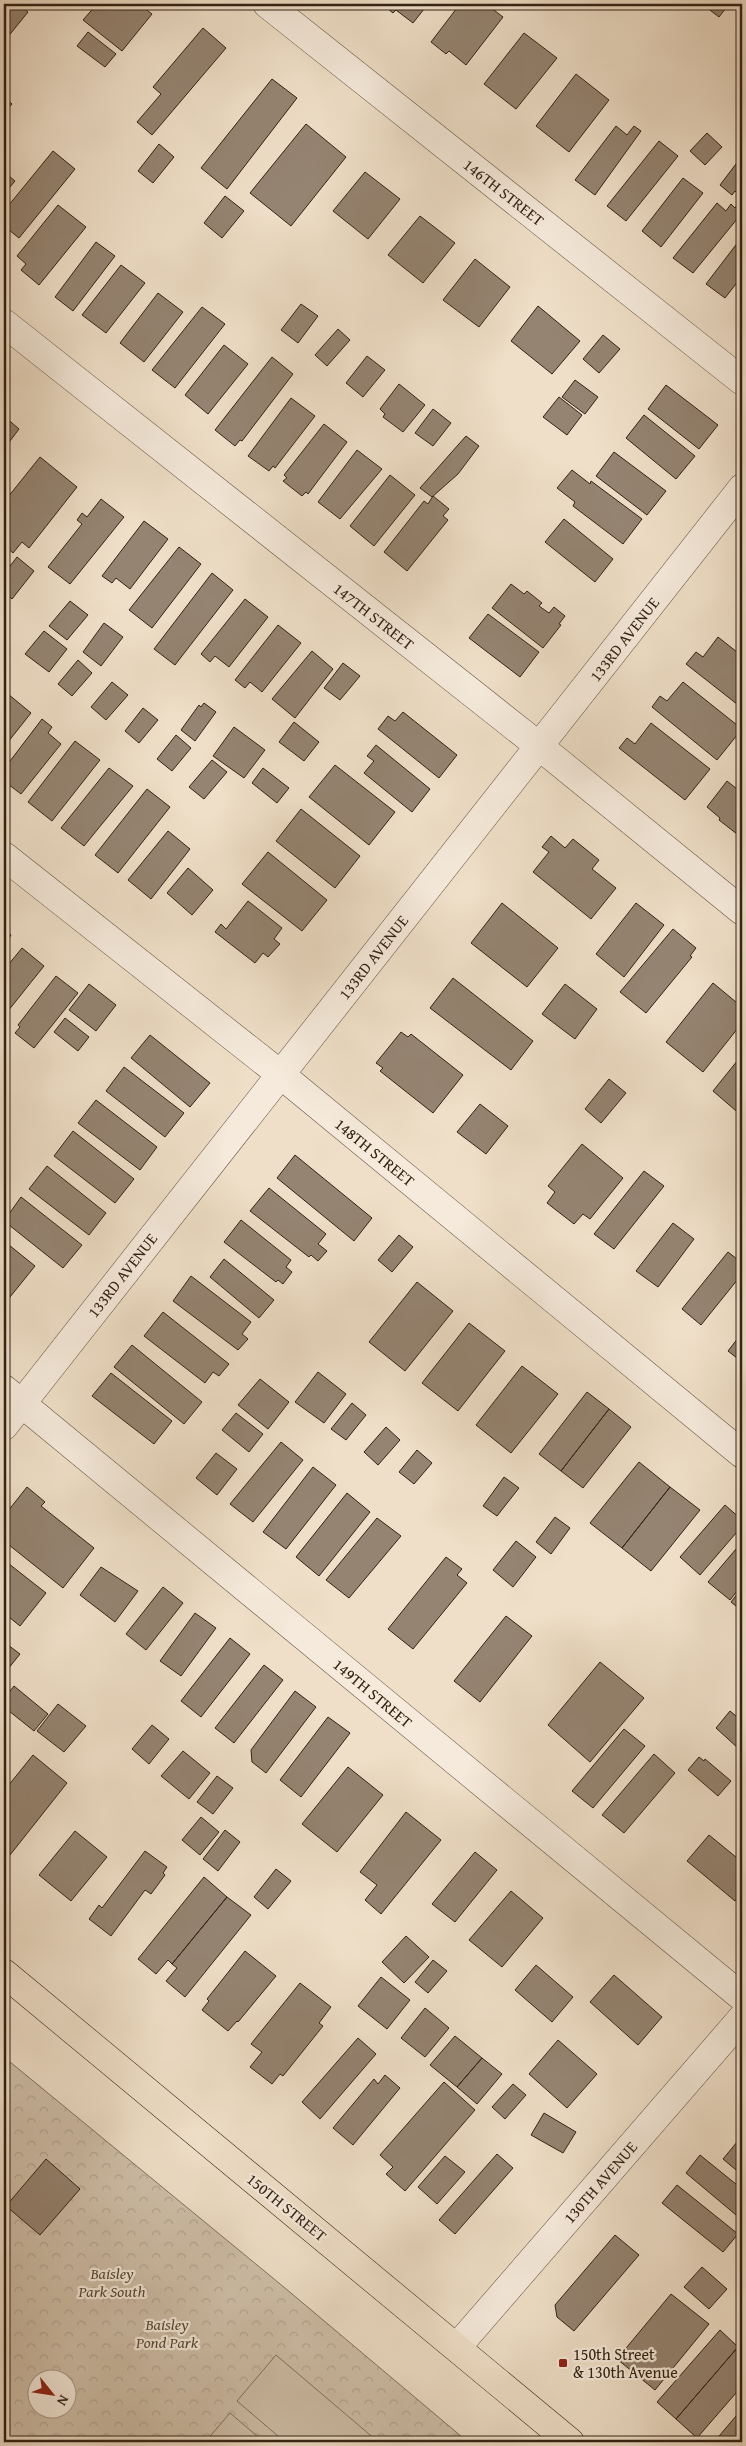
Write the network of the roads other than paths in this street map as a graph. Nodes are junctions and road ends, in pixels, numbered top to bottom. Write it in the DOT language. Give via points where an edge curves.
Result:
graph roads {
  1 [pos="267,4"];
  2 [pos="4,324"];
  3 [pos="742,381"];
  4 [pos="742,488"];
  5 [pos="539,746"];
  6 [pos="4,856"];
  7 [pos="742,911"];
  8 [pos="280,1074"];
  9 [pos="13,1396"];
  10 [pos="4,1426"];
  11 [pos="742,1454"];
  12 [pos="4,1973"];
  13 [pos="742,1997"];
  14 [pos="742,2018"];
  15 [pos="457,2347"];
  16 [pos="570,2442"];
  1 -- 3 [label="street, 146TH STREET"];
  2 -- 5 [label="street, 147TH STREET"];
  4 -- 5 [label="street, 133RD AVENUE"];
  5 -- 7 [label="street, 147TH STREET"];
  5 -- 8 [label="street, 133RD AVENUE"];
  6 -- 8 [label="street, 148TH STREET"];
  8 -- 9 [label="street, 133RD AVENUE"];
  8 -- 11 [label="street, 148TH STREET"];
  9 -- 10 [label="street, 133RD AVENUE"];
  9 -- 13 [label="street, 149TH STREET"];
  12 -- 15 [label="main road, 150TH STREET"];
  14 -- 15 [label="street, 130TH AVENUE"];
  15 -- 16 [label="main road, 150TH STREET"];
}
